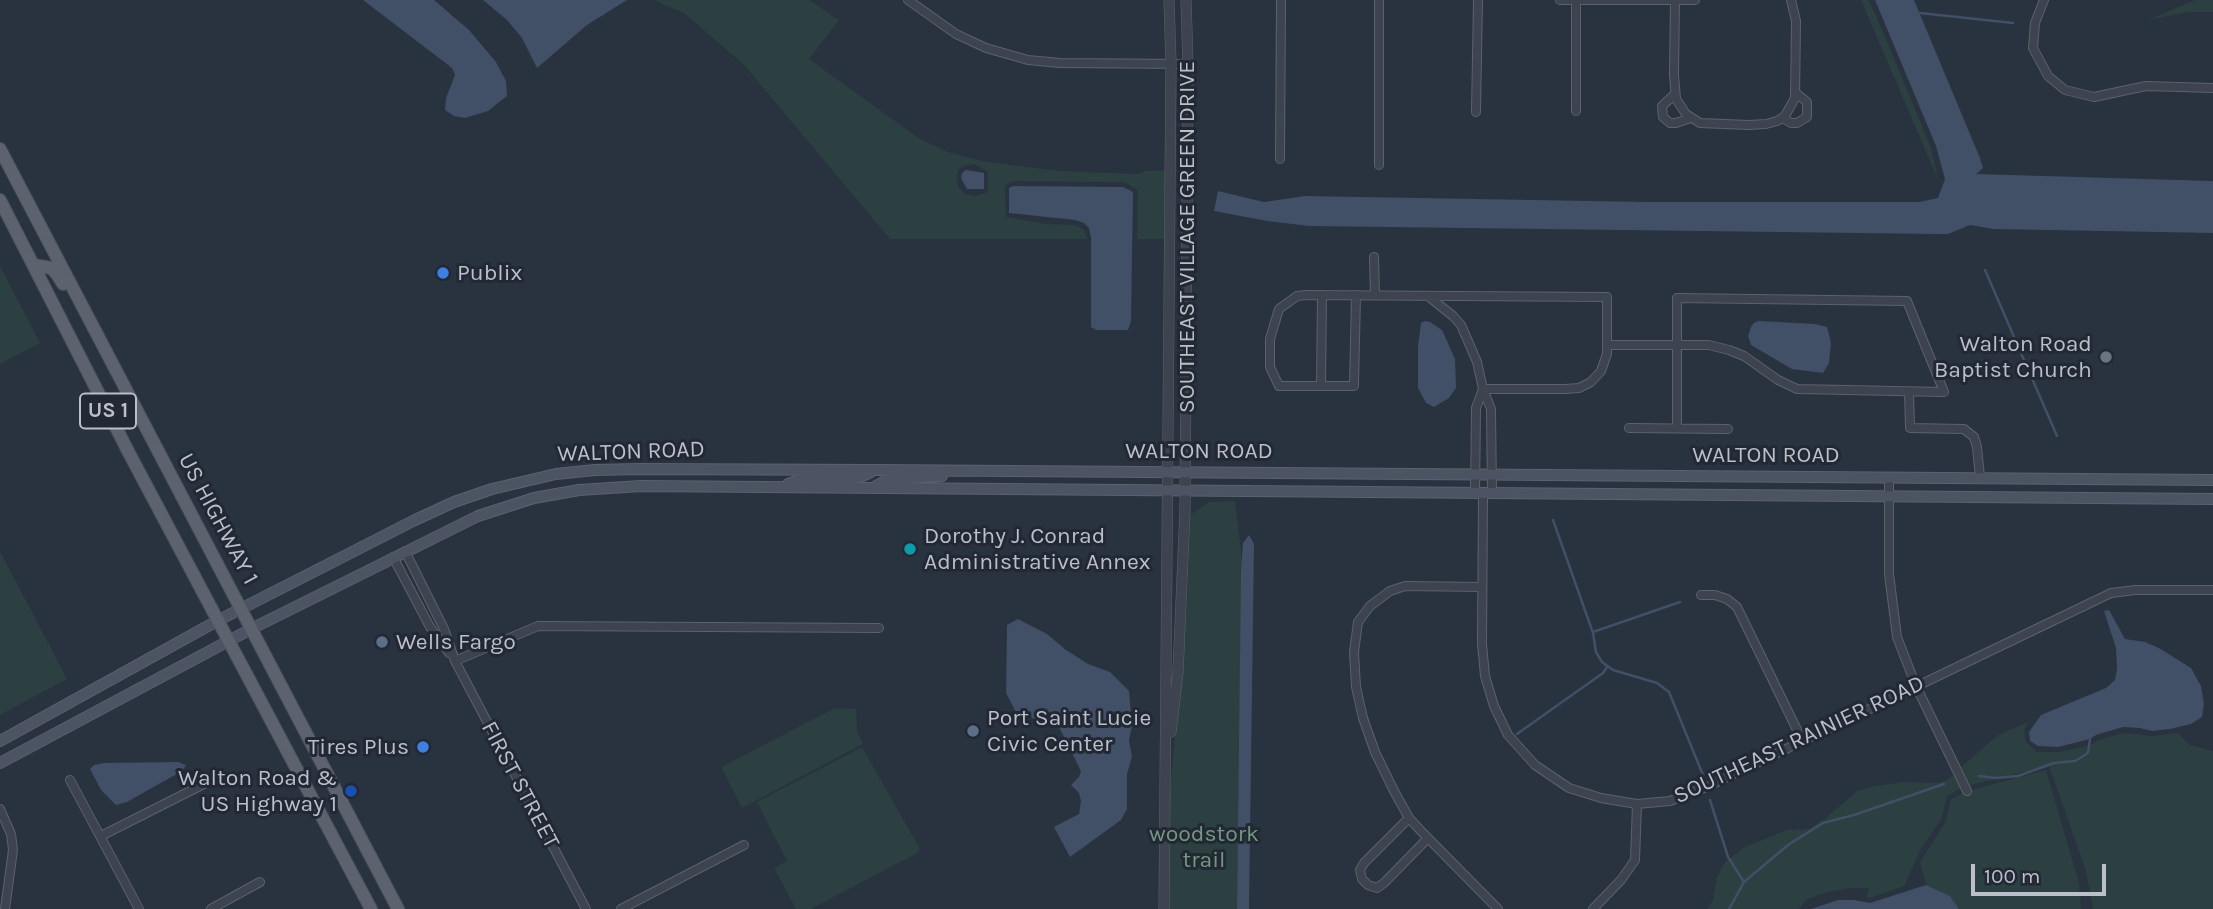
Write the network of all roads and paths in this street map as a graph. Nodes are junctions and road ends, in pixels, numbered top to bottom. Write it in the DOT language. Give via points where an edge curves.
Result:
graph roads {
  1 [pos="908,0"];
  2 [pos="1169,0"];
  3 [pos="1186,0"];
  4 [pos="1281,0"];
  5 [pos="1379,0"];
  6 [pos="1478,0"];
  7 [pos="1560,0"];
  8 [pos="1576,0"];
  9 [pos="1675,0"];
  10 [pos="1695,0"];
  11 [pos="1791,0"];
  12 [pos="2044,0"];
  13 [pos="1171,64"];
  14 [pos="1188,64"];
  15 [pos="2213,88"];
  16 [pos="1796,93"];
  17 [pos="1675,94"];
  18 [pos="1576,111"];
  19 [pos="1476,112"];
  20 [pos="1691,118"];
  21 [pos="1782,118"];
  22 [pos="0,149"];
  23 [pos="1280,159"];
  24 [pos="1378,165"];
  25 [pos="0,200"];
  26 [pos="1374,257"];
  27 [pos="34,265"];
  28 [pos="75,292"];
  29 [pos="1322,295"];
  30 [pos="1356,295"];
  31 [pos="1375,295"];
  32 [pos="1428,296"];
  33 [pos="1607,345"];
  34 [pos="1677,345"];
  35 [pos="1321,386"];
  36 [pos="1483,389"];
  37 [pos="1909,392"];
  38 [pos="1629,428"];
  39 [pos="1677,428"];
  40 [pos="1728,429"];
  41 [pos="877,470"];
  42 [pos="969,471"];
  43 [pos="1167,472"];
  44 [pos="1185,472"];
  45 [pos="1475,474"];
  46 [pos="1492,474"];
  47 [pos="1889,477"];
  48 [pos="1980,477"];
  49 [pos="2213,480"];
  50 [pos="782,487"];
  51 [pos="872,488"];
  52 [pos="1167,490"];
  53 [pos="1185,490"];
  54 [pos="1483,494"];
  55 [pos="1889,496"];
  56 [pos="2213,499"];
  57 [pos="405,551"];
  58 [pos="393,557"];
  59 [pos="1482,587"];
  60 [pos="2213,590"];
  61 [pos="1701,595"];
  62 [pos="241,609"];
  63 [pos="217,621"];
  64 [pos="879,628"];
  65 [pos="251,629"];
  66 [pos="228,642"];
  67 [pos="455,661"];
  68 [pos="1916,686"];
  69 [pos="1802,740"];
  70 [pos="0,741"];
  71 [pos="0,763"];
  72 [pos="1167,767"];
  73 [pos="70,780"];
  74 [pos="206,783"];
  75 [pos="1967,791"];
  76 [pos="1637,804"];
  77 [pos="0,809"];
  78 [pos="1409,818"];
  79 [pos="101,836"];
  80 [pos="1428,838"];
  81 [pos="744,845"];
  82 [pos="260,882"];
  83 [pos="4,887"];
  84 [pos="5,909"];
  85 [pos="139,909"];
  86 [pos="211,909"];
  87 [pos="371,909"];
  88 [pos="398,909"];
  89 [pos="586,909"];
  90 [pos="621,909"];
  91 [pos="1164,909"];
  92 [pos="1499,909"];
  93 [pos="1593,909"];
  1 -- 13 [label="street" via="957,34 1028,60"];
  2 -- 13 [label="street, SOUTHEAST VILLAGE GREEN DRIVE"];
  3 -- 14 [label="street, SOUTHEAST VILLAGE GREEN DRIVE"];
  4 -- 23 [label="street"];
  5 -- 24 [label="street"];
  6 -- 19 [label="street"];
  7 -- 8 [label="street"];
  8 -- 9 [label="street"];
  8 -- 18 [label="street"];
  9 -- 10 [label="street"];
  9 -- 17 [label="street"];
  11 -- 16 [label="street" via="1796,21"];
  12 -- 15 [label="street" via="2035,23 2033,48 2048,76 2065,90 2094,97 2146,86"];
  13 -- 14 [label="street"];
  13 -- 43 [label="street, SOUTHEAST VILLAGE GREEN DRIVE"];
  14 -- 44 [label="street, SOUTHEAST VILLAGE GREEN DRIVE"];
  16 -- 21 [label="street"];
  16 -- 21 [label="street" via="1807,102 1807,117 1797,123"];
  17 -- 20 [label="street"];
  17 -- 20 [label="street" via="1662,106 1663,117 1676,123"];
  20 -- 21 [label="street" via="1700,123 1748,125"];
  22 -- 28 [label="main road, US HIGHWAY 1 / US 1"];
  25 -- 27 [label="main road, US HIGHWAY 1 / US 1"];
  26 -- 31 [label="street"];
  27 -- 28 [label="main road" via="51,268"];
  27 -- 63 [label="main road, US HIGHWAY 1 / US 1"];
  28 -- 62 [label="main road, US HIGHWAY 1 / US 1"];
  29 -- 30 [label="street"];
  29 -- 35 [label="street"];
  29 -- 35 [label="street" via="1297,296 1279,309 1270,339 1270,367 1279,386"];
  30 -- 31 [label="street"];
  30 -- 35 [label="street" via="1354,386"];
  31 -- 32 [label="street"];
  32 -- 33 [label="street" via="1606,298"];
  32 -- 36 [label="street" via="1461,325 1478,362"];
  33 -- 34 [label="street"];
  33 -- 36 [label="street" via="1601,371 1579,388"];
  34 -- 37 [label="street" via="1729,350 1797,389"];
  34 -- 37 [label="street" via="1677,299 1907,301 1944,392"];
  34 -- 39 [label="street"];
  36 -- 45 [label="street" via="1476,408"];
  36 -- 46 [label="street" via="1491,409"];
  37 -- 48 [label="street" via="1910,428 1964,429 1974,437"];
  38 -- 39 [label="street"];
  39 -- 40 [label="street"];
  41 -- 42 [label="main road, WALTON ROAD"];
  41 -- 50 [label="main road" via="860,477 803,479"];
  41 -- 62 [label="main road, WALTON ROAD" via="640,469 556,474 454,502"];
  42 -- 43 [label="main road, WALTON ROAD"];
  42 -- 51 [label="main road" via="889,480"];
  43 -- 44 [label="main road, WALTON ROAD"];
  43 -- 52 [label="street, SOUTHEAST VILLAGE GREEN DRIVE"];
  44 -- 45 [label="main road, WALTON ROAD"];
  44 -- 53 [label="street, SOUTHEAST VILLAGE GREEN DRIVE"];
  45 -- 46 [label="main road, WALTON ROAD"];
  45 -- 54 [label="street"];
  46 -- 47 [label="main road, WALTON ROAD"];
  46 -- 54 [label="street"];
  47 -- 48 [label="main road, WALTON ROAD"];
  47 -- 55 [label="street"];
  48 -- 49 [label="main road, WALTON ROAD"];
  50 -- 51 [label="main road, WALTON ROAD"];
  50 -- 57 [label="main road, WALTON ROAD" via="579,490 478,516"];
  51 -- 52 [label="main road, WALTON ROAD"];
  52 -- 53 [label="main road, WALTON ROAD"];
  52 -- 72 [label="street, SOUTHEAST VILLAGE GREEN DRIVE"];
  53 -- 54 [label="main road, WALTON ROAD"];
  53 -- 72 [label="street, SOUTHEAST VILLAGE GREEN DRIVE" via="1178,672"];
  54 -- 55 [label="main road, WALTON ROAD"];
  54 -- 59 [label="street, SOUTHEAST RAINIER ROAD"];
  55 -- 56 [label="main road, WALTON ROAD"];
  55 -- 68 [label="street" via="1888,560 1894,617 1903,658"];
  57 -- 58 [label="main road, WALTON ROAD"];
  57 -- 67 [label="street, FIRST STREET"];
  58 -- 65 [label="main road, WALTON ROAD"];
  58 -- 67 [label="street, FIRST STREET" via="430,627"];
  59 -- 76 [label="street, SOUTHEAST RAINIER ROAD" via="1485,676 1508,735 1535,765 1569,788"];
  59 -- 78 [label="street" via="1405,586 1370,606 1358,622 1354,652 1363,718"];
  60 -- 68 [label="street, SOUTHEAST RAINIER ROAD" via="2111,593"];
  61 -- 69 [label="street" via="1727,599 1737,607"];
  62 -- 63 [label="main road, WALTON ROAD"];
  62 -- 65 [label="main road, US HIGHWAY 1 / US 1"];
  63 -- 66 [label="main road, US HIGHWAY 1 / US 1"];
  63 -- 70 [label="main road, WALTON ROAD"];
  64 -- 67 [label="street" via="538,626"];
  65 -- 66 [label="main road, WALTON ROAD"];
  65 -- 88 [label="main road, US HIGHWAY 1 / US 1"];
  66 -- 71 [label="main road, WALTON ROAD"];
  66 -- 87 [label="main road, US HIGHWAY 1 / US 1"];
  67 -- 89 [label="street, FIRST STREET"];
  68 -- 69 [label="street, SOUTHEAST RAINIER ROAD"];
  68 -- 75 [label="street"];
  69 -- 76 [label="street, SOUTHEAST RAINIER ROAD" via="1709,786 1670,801"];
  72 -- 91 [label="street, SOUTHEAST VILLAGE GREEN DRIVE"];
  73 -- 79 [label="street"];
  74 -- 79 [label="street"];
  76 -- 93 [label="street" via="1635,860"];
  77 -- 83 [label="street" via="13,850"];
  78 -- 80 [label="street"];
  78 -- 80 [label="street" via="1364,863 1362,879 1377,888"];
  79 -- 85 [label="street"];
  80 -- 92 [label="street"];
  81 -- 90 [label="street"];
  82 -- 86 [label="street"];
  83 -- 84 [label="street"];
}
